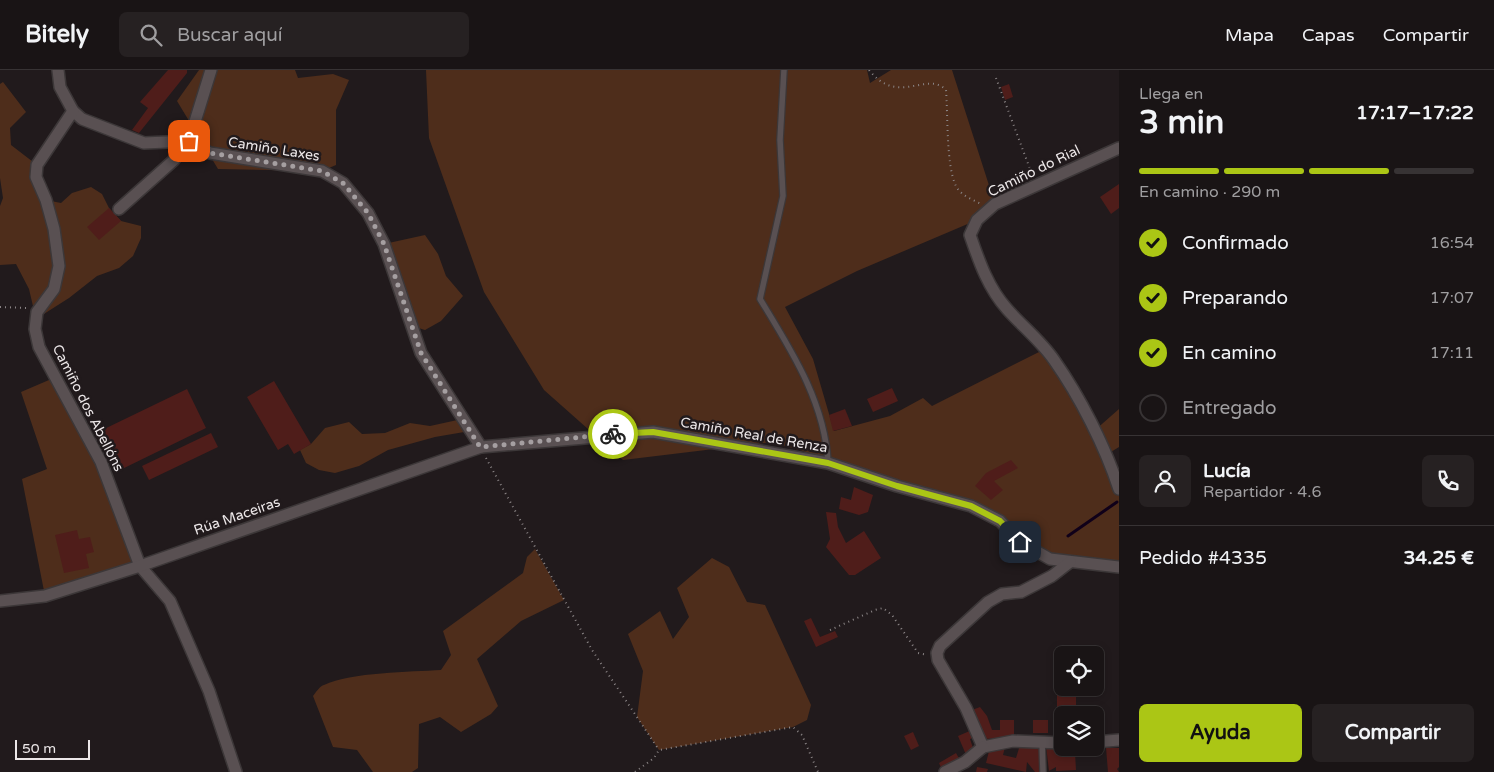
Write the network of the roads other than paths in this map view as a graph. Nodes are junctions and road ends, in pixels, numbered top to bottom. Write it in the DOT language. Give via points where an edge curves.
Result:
graph roads {
  1 [pos="58,70"];
  2 [pos="211,70"];
  3 [pos="784,70"];
  4 [pos="73,111"];
  5 [pos="189,141"];
  6 [pos="1119,148"];
  7 [pos="119,209"];
  8 [pos="480,447"];
  9 [pos="828,463"];
  10 [pos="1119,489"];
  11 [pos="1070,562"];
  12 [pos="140,566"];
  13 [pos="1119,567"];
  14 [pos="0,601"];
  15 [pos="1119,740"];
  16 [pos="1104,741"];
  17 [pos="1042,742"];
  18 [pos="1054,743"];
  19 [pos="983,746"];
  20 [pos="236,772"];
  21 [pos="945,772"];
  22 [pos="1043,772"];
  1 -- 4 [label="street" via="60,87"];
  2 -- 5 [label="street"];
  3 -- 9 [label="lane" via="780,140 783,196 760,299 802,370 823,424"];
  4 -- 5 [label="street" via="82,119 144,143"];
  4 -- 12 [label="street, Camiño dos Abellóns" via="37,165 36,177 54,229 59,266 54,289 37,312 35,329 39,347 101,462"];
  5 -- 7 [label="street" via="174,160"];
  5 -- 8 [label="street, Camiño Laxes" via="210,153 322,171 343,183 368,213 384,244 421,353"];
  6 -- 10 [label="street, Camiño do Rial" via="1036,184 990,209 977,220 970,235 982,270 1005,308 1053,358 1074,392"];
  8 -- 9 [label="street, Camiño Real de Renza" via="653,432"];
  8 -- 12 [label="street, Rúa Maceiras"];
  9 -- 11 [label="street, Camiño Real de Renza" via="971,506 1000,521 1020,542 1050,560"];
  11 -- 13 [label="street, Camiño Real de Renza"];
  11 -- 19 [label="street" via="1052,576 1021,592 1002,594 988,602 940,646 938,660 966,708"];
  12 -- 14 [label="street, Rúa Maceiras" via="45,596"];
  12 -- 20 [label="street, Camiño dos Abellóns" via="170,600 209,691"];
  15 -- 16 [label="street"];
  17 -- 18 [label="street"];
  17 -- 19 [label="street" via="1013,741"];
  17 -- 22 [label="lane"];
  19 -- 21 [label="street" via="965,762"];
}
